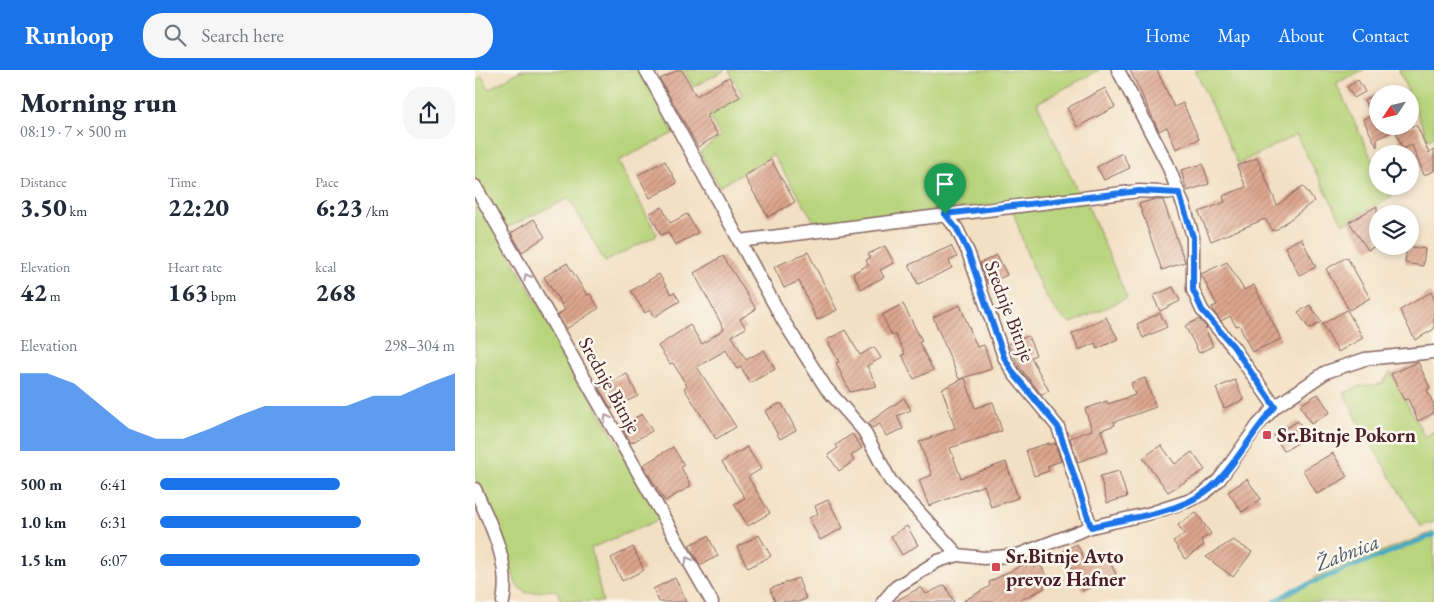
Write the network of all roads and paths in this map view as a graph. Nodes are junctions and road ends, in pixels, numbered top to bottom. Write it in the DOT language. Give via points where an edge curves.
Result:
graph roads {
  1 [pos="646,70"];
  2 [pos="1118,70"];
  3 [pos="475,186"];
  4 [pos="1179,193"];
  5 [pos="945,214"];
  6 [pos="739,241"];
  7 [pos="1434,352"];
  8 [pos="1275,407"];
  9 [pos="475,489"];
  10 [pos="1091,527"];
  11 [pos="958,555"];
  12 [pos="503,602"];
  13 [pos="712,602"];
  14 [pos="883,602"];
  1 -- 6 [label="street"];
  2 -- 4 [label="street" via="1167,163"];
  13 -- 3 [label="street, Srednje Bitnje, one-way"];
  4 -- 5 [label="street" via="1139,191"];
  4 -- 8 [label="street" via="1193,237 1193,290 1202,310 1233,346"];
  5 -- 6 [label="street"];
  5 -- 10 [label="street, Srednje Bitnje" via="968,252 1004,357 1058,427"];
  6 -- 11 [label="street" via="784,322 826,388 864,431 890,480"];
  7 -- 8 [label="street" via="1365,359 1337,368"];
  8 -- 10 [label="street" via="1258,425 1219,480 1203,494 1173,508"];
  9 -- 12 [label="street" via="503,561"];
  10 -- 11 [label="street" via="1018,555 985,558"];
  11 -- 14 [label="street" via="912,575 895,587"];
}
